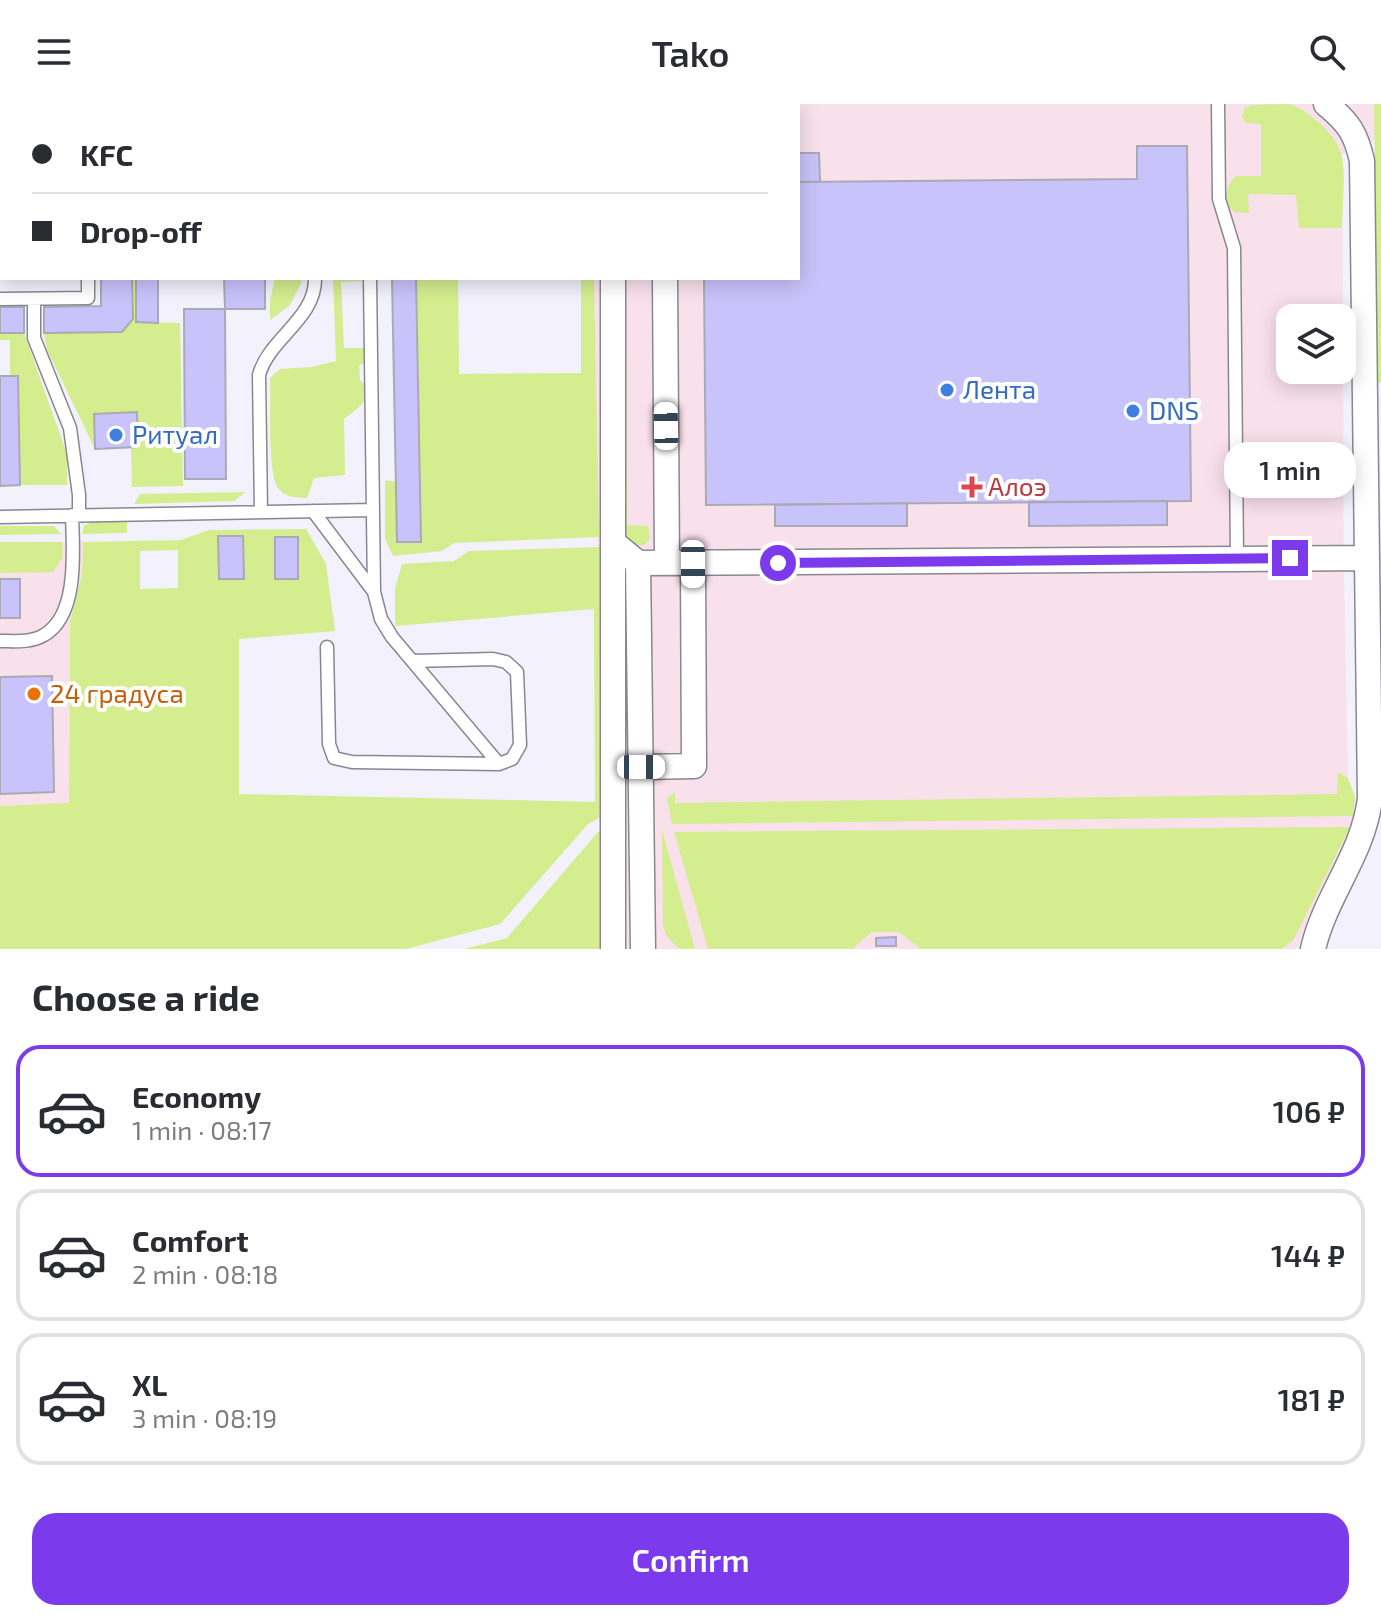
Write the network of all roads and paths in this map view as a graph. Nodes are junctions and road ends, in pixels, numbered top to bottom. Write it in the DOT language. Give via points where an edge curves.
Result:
graph roads {
  1 [pos="1218,104"];
  2 [pos="1326,104"];
  3 [pos="88,280"];
  4 [pos="314,280"];
  5 [pos="370,280"];
  6 [pos="613,280"];
  7 [pos="665,280"];
  8 [pos="0,299"];
  9 [pos="34,299"];
  10 [pos="373,510"];
  11 [pos="313,511"];
  12 [pos="261,512"];
  13 [pos="75,515"];
  14 [pos="0,517"];
  15 [pos="613,554"];
  16 [pos="1365,558"];
  17 [pos="1237,559"];
  18 [pos="638,563"];
  19 [pos="667,563"];
  20 [pos="693,564"];
  21 [pos="374,592"];
  22 [pos="0,641"];
  23 [pos="327,647"];
  24 [pos="413,661"];
  25 [pos="499,764"];
  26 [pos="641,767"];
  27 [pos="613,949"];
  28 [pos="643,949"];
  29 [pos="1313,949"];
  1 -- 17 [label="lane" via="1219,199 1234,248"];
  2 -- 16 [label="street" via="1347,122 1362,161"];
  3 -- 9 [label="lane" via="88,298"];
  4 -- 12 [label="lane" via="308,306 265,357 259,375"];
  5 -- 10 [label="lane"];
  6 -- 15 [label="street"];
  7 -- 19 [label="street"];
  8 -- 9 [label="lane"];
  9 -- 13 [label="lane" via="34,338 70,428 79,495"];
  10 -- 11 [label="lane"];
  10 -- 21 [label="lane"];
  11 -- 12 [label="lane"];
  11 -- 21 [label="lane"];
  12 -- 13 [label="lane"];
  13 -- 14 [label="lane"];
  13 -- 22 [label="lane" via="71,587 57,621 46,635 30,641"];
  15 -- 18 [label="street"];
  15 -- 27 [label="street"];
  16 -- 17 [label="street"];
  16 -- 29 [label="street" via="1368,820"];
  17 -- 20 [label="street"];
  18 -- 19 [label="street"];
  18 -- 26 [label="street"];
  19 -- 20 [label="street"];
  20 -- 26 [label="street" via="694,766"];
  21 -- 24 [label="lane" via="381,619"];
  23 -- 25 [label="lane" via="329,744 334,758"];
  24 -- 25 [label="lane"];
  24 -- 25 [label="lane" via="493,659 517,672 520,745 512,759"];
  26 -- 28 [label="street"];
}
